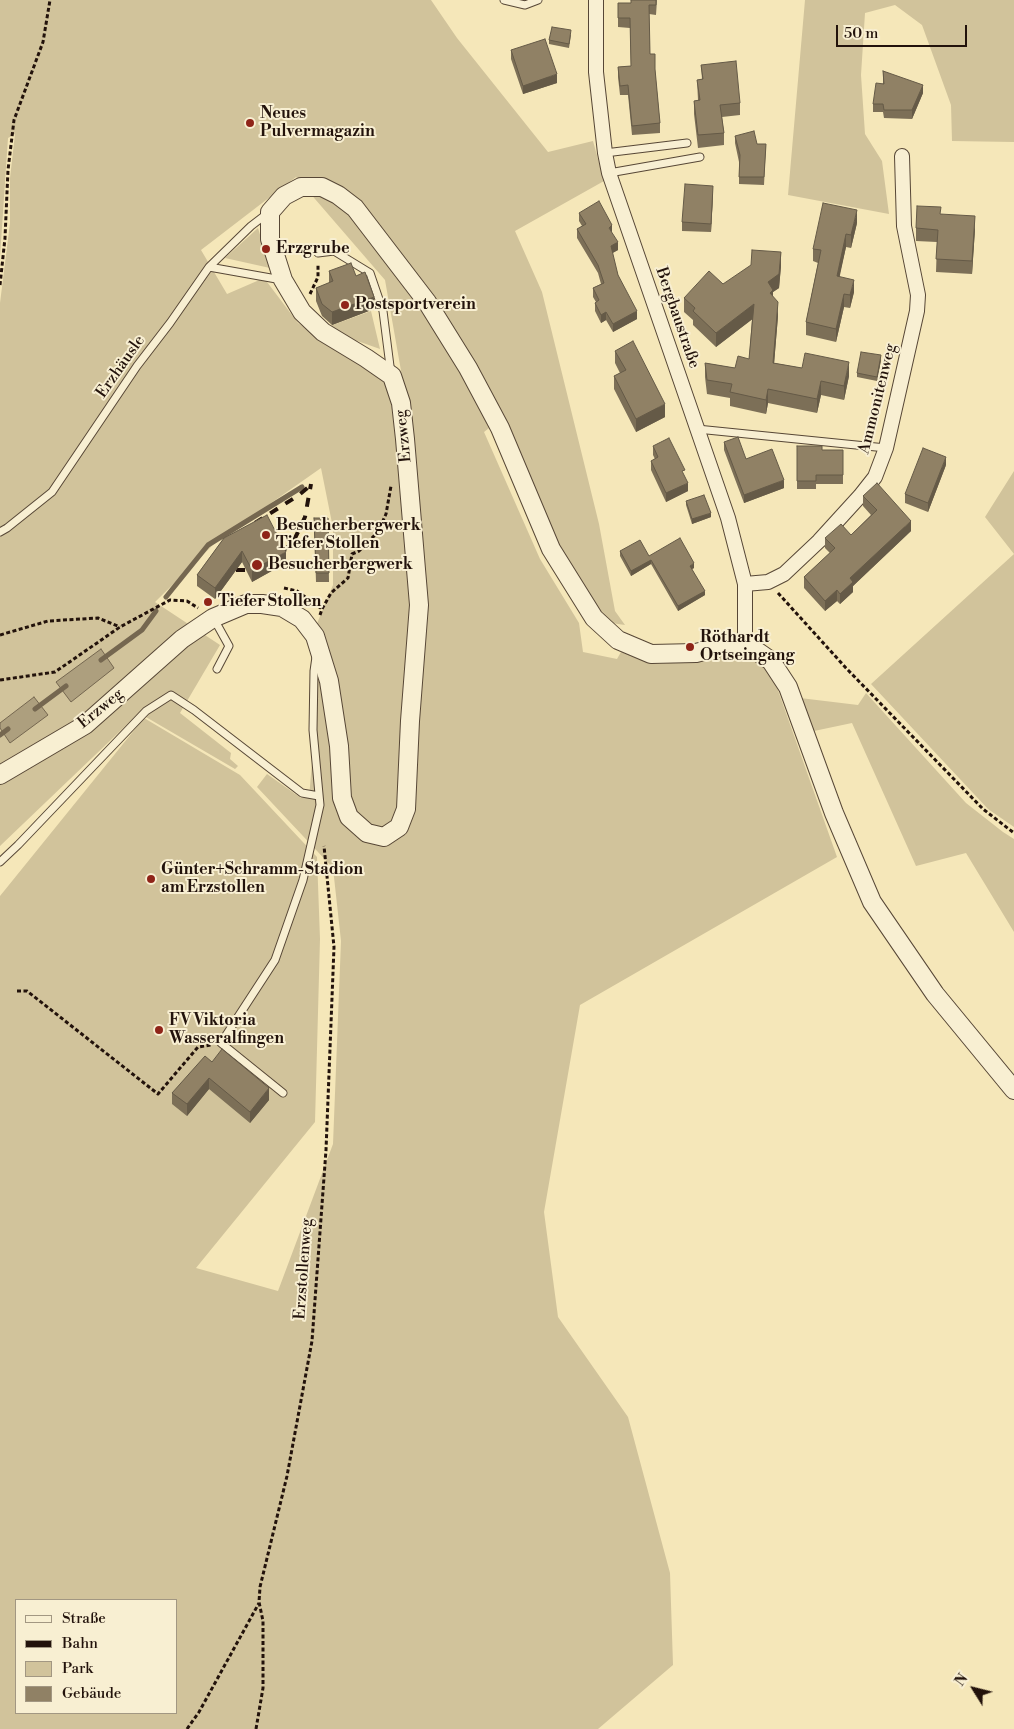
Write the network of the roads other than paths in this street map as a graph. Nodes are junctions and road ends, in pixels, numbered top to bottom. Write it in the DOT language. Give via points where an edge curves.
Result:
graph roads {
  1 [pos="504,0"];
  2 [pos="538,0"];
  3 [pos="596,0"];
  4 [pos="687,143"];
  5 [pos="605,153"];
  6 [pos="902,156"];
  7 [pos="700,157"];
  8 [pos="609,173"];
  9 [pos="270,212"];
  10 [pos="318,253"];
  11 [pos="209,267"];
  12 [pos="283,280"];
  13 [pos="392,376"];
  14 [pos="697,429"];
  15 [pos="886,448"];
  16 [pos="0,532"];
  17 [pos="745,584"];
  18 [pos="213,618"];
  19 [pos="745,643"];
  20 [pos="318,646"];
  21 [pos="217,669"];
  22 [pos="0,775"];
  23 [pos="319,796"];
  24 [pos="0,862"];
  25 [pos="1014,1090"];
  26 [pos="283,1094"];
  1 -- 2 [label="lane" via="526,5"];
  3 -- 5 [label="street, Bergbaustraße" via="596,72"];
  4 -- 5 [label="lane"];
  5 -- 8 [label="street, Bergbaustraße"];
  6 -- 15 [label="street, Ammonitenweg" via="904,226 918,295"];
  7 -- 8 [label="lane"];
  8 -- 14 [label="street, Bergbaustraße"];
  9 -- 11 [label="lane, Erzhäusle"];
  9 -- 12 [label="street" via="270,239"];
  9 -- 19 [label="street" via="284,196 301,187 322,187 355,208 427,302 468,368 500,428 550,549 594,618 618,640 651,654 696,653"];
  10 -- 13 [label="lane" via="334,251 370,273 383,310"];
  11 -- 12 [label="lane"];
  11 -- 16 [label="lane, Erzhäusle" via="52,492"];
  12 -- 13 [label="street" via="302,312 323,332"];
  13 -- 20 [label="street, Erzweg" via="401,403 419,605 406,810 399,827 384,837 367,833 349,817 342,798 337,737 328,681"];
  14 -- 15 [label="lane"];
  14 -- 17 [label="street, Bergbaustraße" via="728,518"];
  15 -- 17 [label="street, Ammonitenweg" via="875,477 819,541 784,574 768,582"];
  17 -- 19 [label="street, Bergbaustraße"];
  18 -- 20 [label="street, Erzweg" via="246,604 282,607 302,620 316,636"];
  18 -- 21 [label="lane" via="229,646"];
  18 -- 22 [label="street, Erzweg" via="182,639 85,725"];
  19 -- 25 [label="street" via="770,660 788,687 834,812 872,902 935,994"];
  20 -- 23 [label="lane" via="314,671 313,730"];
  23 -- 24 [label="lane" via="302,793 171,695 146,711"];
  23 -- 26 [label="lane" via="320,805 303,880 275,960 220,1043"];
}
